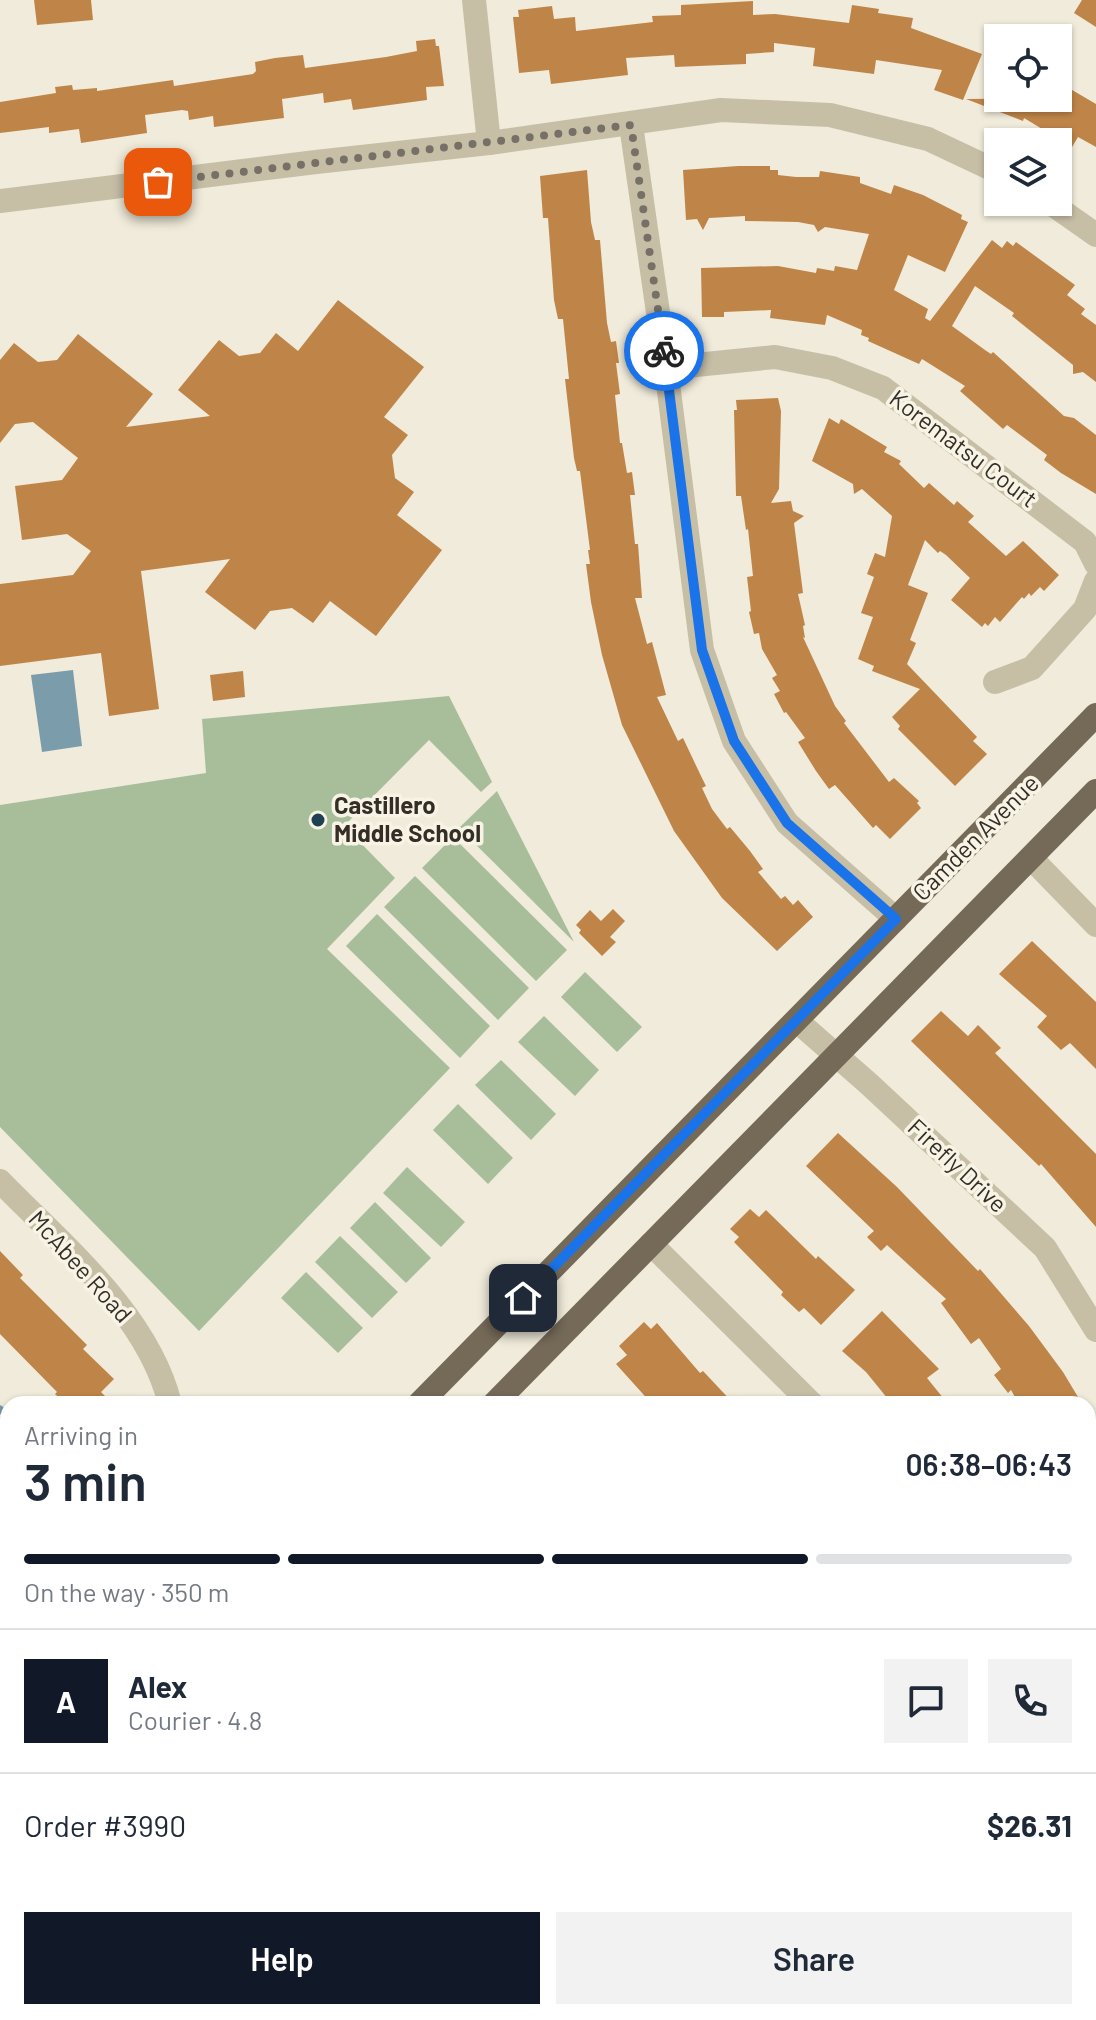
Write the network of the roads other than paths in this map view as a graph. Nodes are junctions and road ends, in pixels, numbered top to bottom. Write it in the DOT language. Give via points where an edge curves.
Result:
graph roads {
  1 [pos="474,0"];
  2 [pos="631,125"];
  3 [pos="489,143"];
  4 [pos="984,165"];
  5 [pos="0,201"];
  6 [pos="1069,216"];
  7 [pos="1096,235"];
  8 [pos="666,368"];
  9 [pos="1096,564"];
  10 [pos="1096,581"];
  11 [pos="995,682"];
  12 [pos="1096,715"];
  13 [pos="1096,791"];
  14 [pos="1031,858"];
  15 [pos="896,919"];
  16 [pos="1096,925"];
  17 [pos="797,1021"];
  18 [pos="836,1055"];
  19 [pos="0,1181"];
  20 [pos="651,1244"];
  21 [pos="1096,1330"];
  22 [pos="167,1396"];
  23 [pos="427,1396"];
  24 [pos="502,1396"];
  25 [pos="804,1396"];
  1 -- 3 [label="street"];
  2 -- 3 [label="street"];
  2 -- 4 [label="street" via="721,110 830,115 928,139"];
  2 -- 8 [label="street"];
  3 -- 5 [label="street"];
  6 -- 7 [label="street"];
  8 -- 9 [label="street, Korematsu Court" via="775,357 832,368 883,388 1085,542"];
  8 -- 15 [label="street" via="702,650 734,741 787,823"];
  10 -- 11 [label="street" via="1085,609 1032,668"];
  12 -- 15 [label="main road, Camden Avenue"];
  13 -- 14 [label="main road"];
  14 -- 16 [label="street"];
  14 -- 18 [label="main road"];
  15 -- 17 [label="main road, Camden Avenue"];
  17 -- 18 [label="street, Firefly Drive"];
  17 -- 23 [label="main road, Camden Avenue"];
  18 -- 20 [label="main road"];
  18 -- 21 [label="street, Firefly Drive" via="1045,1248"];
  19 -- 22 [label="street, McAbee Road" via="121,1306 147,1346"];
  20 -- 24 [label="main road"];
  20 -- 25 [label="street"];
}
